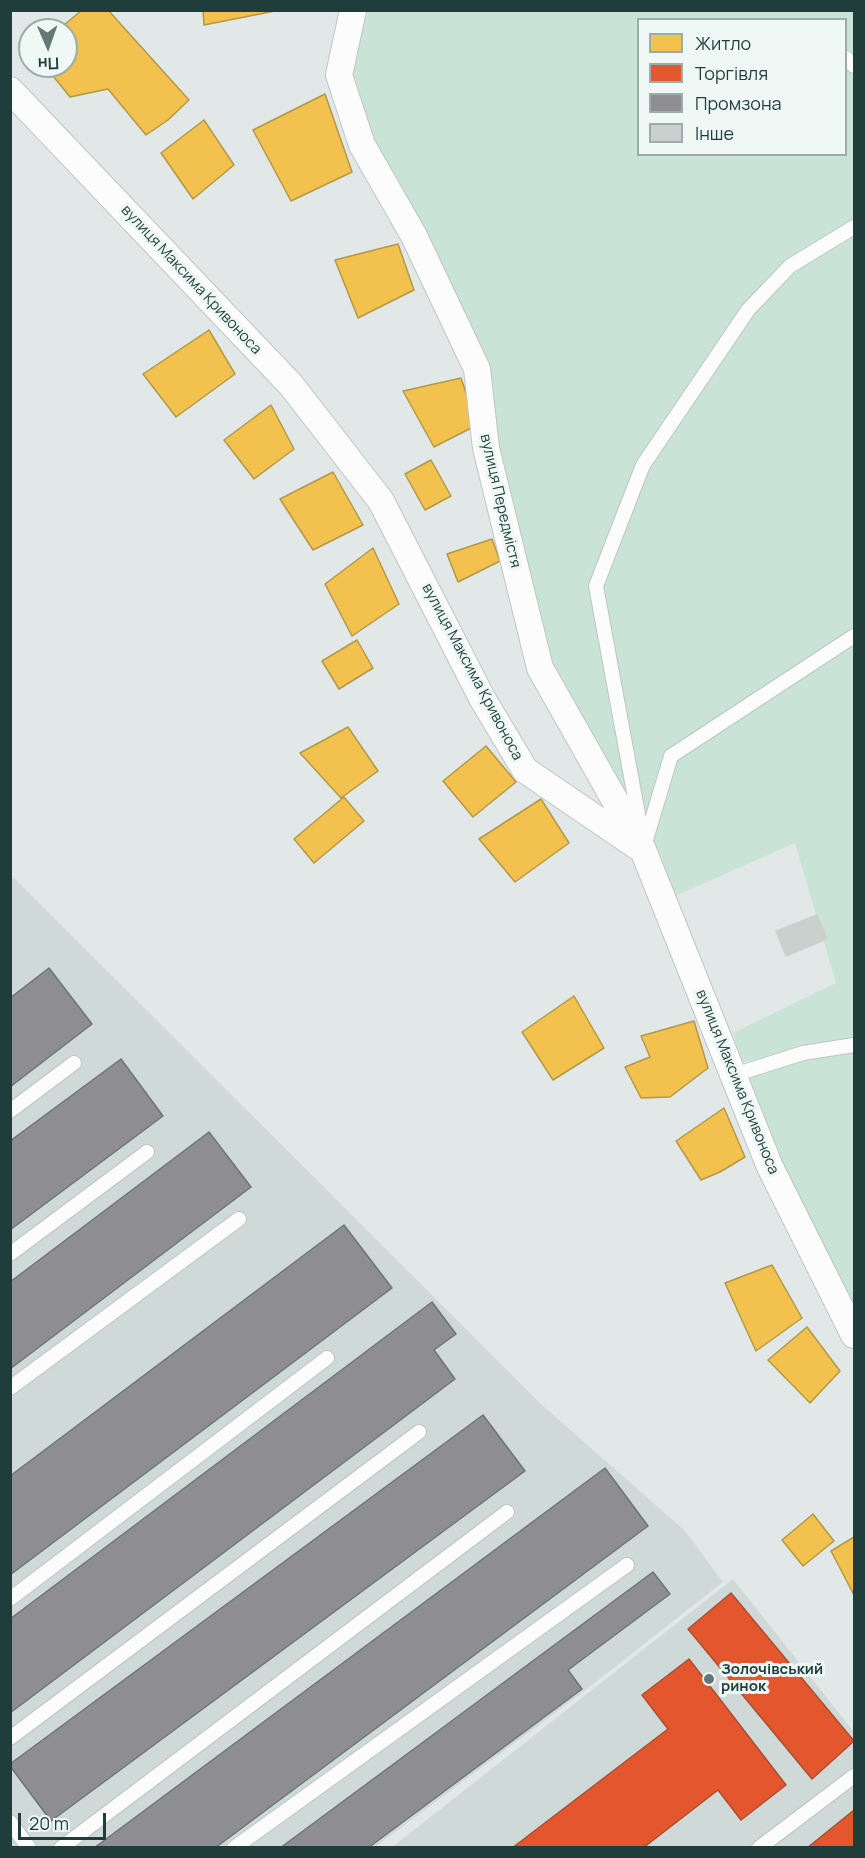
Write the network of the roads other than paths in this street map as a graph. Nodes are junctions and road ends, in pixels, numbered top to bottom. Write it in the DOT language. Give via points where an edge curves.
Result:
graph roads {
  1 [pos="353,10"];
  2 [pos="10,90"];
  3 [pos="855,227"];
  4 [pos="855,636"];
  5 [pos="643,850"];
  6 [pos="855,1045"];
  7 [pos="74,1063"];
  8 [pos="734,1076"];
  9 [pos="10,1111"];
  10 [pos="147,1152"];
  11 [pos="239,1219"];
  12 [pos="10,1254"];
  13 [pos="855,1335"];
  14 [pos="327,1358"];
  15 [pos="10,1388"];
  16 [pos="419,1432"];
  17 [pos="507,1512"];
  18 [pos="627,1565"];
  19 [pos="10,1599"];
  20 [pos="10,1738"];
  21 [pos="855,1776"];
  22 [pos="10,1822"];
  23 [pos="29,1848"];
  24 [pos="61,1848"];
  25 [pos="234,1848"];
  26 [pos="759,1848"];
  1 -- 5 [label="street, вулиця Передмістя" via="339,75 362,145 414,236 477,369 486,448 540,668"];
  2 -- 5 [label="street, вулиця Максима Кривоноса" via="291,385 381,501 482,698 525,770"];
  3 -- 5 [label="lane" via="790,266 748,310 643,465 596,586"];
  4 -- 5 [label="lane" via="671,756"];
  5 -- 8 [label="street, вулиця Максима Кривоноса"];
  6 -- 8 [label="lane" via="803,1053"];
  7 -- 9 [label="lane"];
  8 -- 13 [label="street, вулиця Максима Кривоноса" via="770,1167"];
  10 -- 12 [label="lane"];
  11 -- 15 [label="lane"];
  14 -- 19 [label="lane"];
  16 -- 20 [label="lane"];
  17 -- 24 [label="lane"];
  18 -- 25 [label="lane"];
  21 -- 26 [label="lane"];
  22 -- 23 [label="lane"];
}
